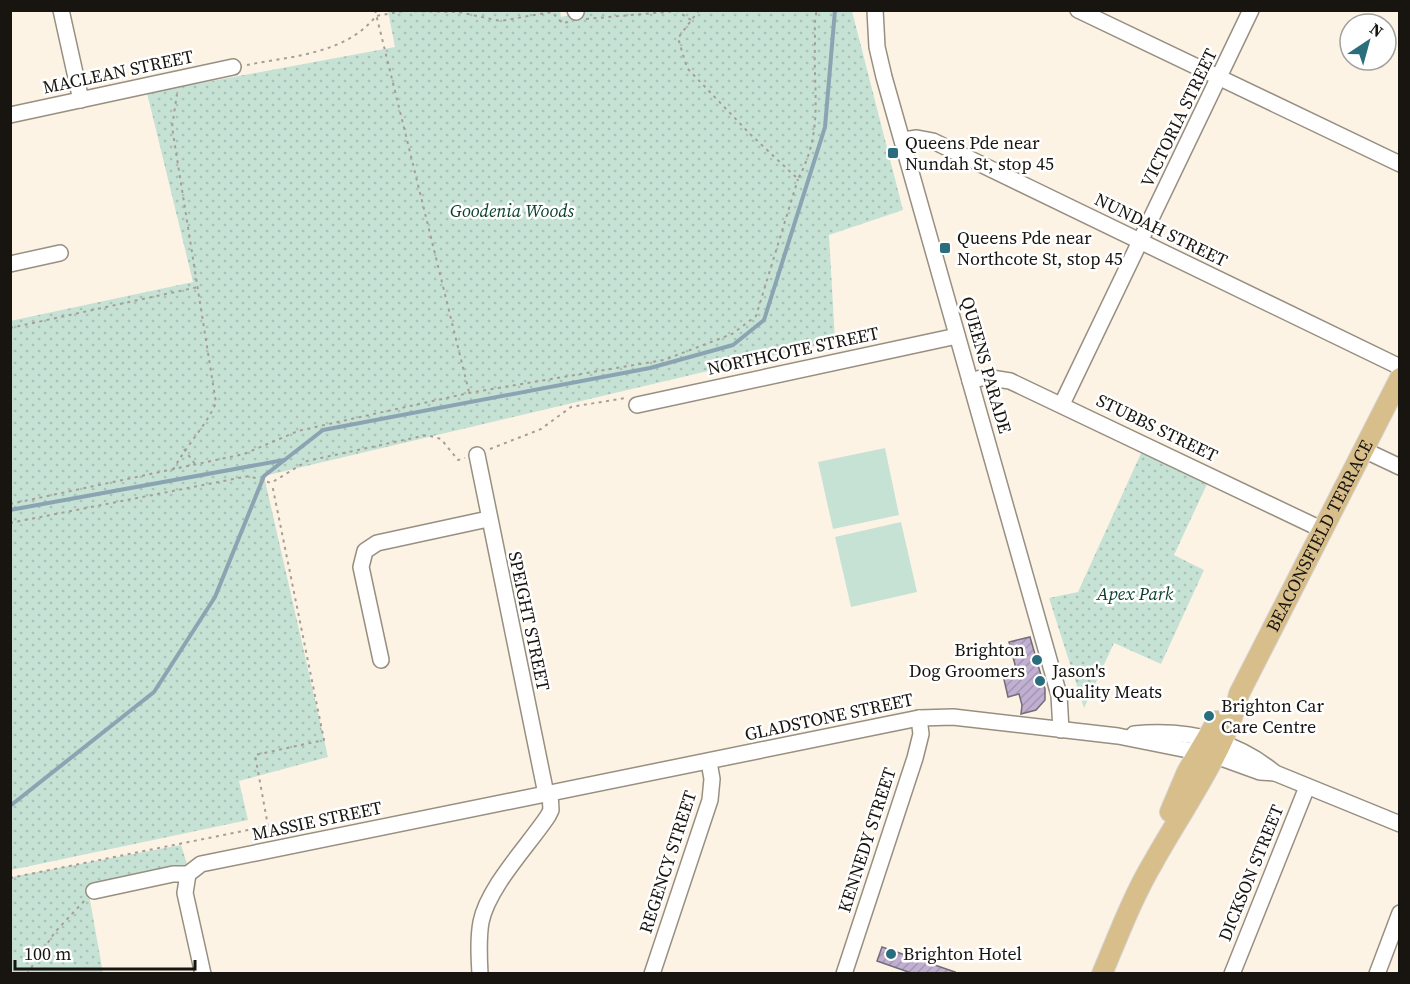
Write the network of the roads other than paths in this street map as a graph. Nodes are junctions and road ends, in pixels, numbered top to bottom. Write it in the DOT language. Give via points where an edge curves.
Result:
graph roads {
  1 [pos="61,10"];
  2 [pos="875,10"];
  3 [pos="1078,10"];
  4 [pos="1251,10"];
  5 [pos="233,68"];
  6 [pos="1220,78"];
  7 [pos="81,100"];
  8 [pos="10,115"];
  9 [pos="903,140"];
  10 [pos="1400,164"];
  11 [pos="1141,242"];
  12 [pos="60,253"];
  13 [pos="10,264"];
  14 [pos="957,336"];
  15 [pos="1400,367"];
  16 [pos="1400,378"];
  17 [pos="970,381"];
  18 [pos="1062,404"];
  19 [pos="637,405"];
  20 [pos="1364,450"];
  21 [pos="477,455"];
  22 [pos="1400,467"];
  23 [pos="488,519"];
  24 [pos="1323,530"];
  25 [pos="381,660"];
  26 [pos="919,718"];
  27 [pos="1061,730"];
  28 [pos="1210,746"];
  29 [pos="709,762"];
  30 [pos="1307,787"];
  31 [pos="548,794"];
  32 [pos="1400,824"];
  33 [pos="188,874"];
  34 [pos="94,891"];
  35 [pos="1400,913"];
  36 [pos="1381,972"];
  37 [pos="202,974"];
  38 [pos="480,974"];
  39 [pos="652,974"];
  40 [pos="844,974"];
  41 [pos="1102,974"];
  42 [pos="1232,974"];
  1 -- 7 [label="street"];
  2 -- 9 [label="street, QUEENS PARADE" via="877,47"];
  3 -- 6 [label="street"];
  4 -- 6 [label="street, VICTORIA STREET"];
  5 -- 7 [label="street, MACLEAN STREET"];
  6 -- 10 [label="street"];
  6 -- 11 [label="street, VICTORIA STREET"];
  7 -- 8 [label="street, MACLEAN STREET"];
  9 -- 11 [label="street, NUNDAH STREET" via="933,141"];
  9 -- 14 [label="street, QUEENS PARADE"];
  11 -- 15 [label="street, NUNDAH STREET"];
  11 -- 18 [label="street, VICTORIA STREET"];
  12 -- 13 [label="street"];
  14 -- 17 [label="street, QUEENS PARADE"];
  14 -- 19 [label="street, NORTHCOTE STREET"];
  16 -- 20 [label="main road, BEACONSFIELD TERRACE"];
  17 -- 18 [label="street, STUBBS STREET" via="994,377"];
  17 -- 27 [label="street, QUEENS PARADE" via="1062,705"];
  18 -- 24 [label="street, STUBBS STREET"];
  20 -- 22 [label="street"];
  20 -- 24 [label="main road, BEACONSFIELD TERRACE"];
  21 -- 23 [label="street, SPEIGHT STREET"];
  23 -- 25 [label="street" via="378,543 365,551 361,567"];
  23 -- 31 [label="street, SPEIGHT STREET"];
  24 -- 28 [label="main road, BEACONSFIELD TERRACE" via="1239,694 1236,709"];
  26 -- 27 [label="street, GLADSTONE STREET" via="953,717"];
  26 -- 29 [label="street, GLADSTONE STREET"];
  26 -- 40 [label="street, KENNEDY STREET" via="920,740 915,758"];
  27 -- 28 [label="street, GLADSTONE STREET"];
  28 -- 30 [label="street, GLADSTONE STREET" via="1264,764"];
  28 -- 41 [label="main road, BEACONSFIELD TERRACE"];
  29 -- 31 [label="street, GLADSTONE STREET"];
  29 -- 39 [label="street, REGENCY STREET" via="710,800"];
  30 -- 32 [label="street, GLADSTONE STREET"];
  30 -- 42 [label="street, DICKSON STREET"];
  31 -- 33 [label="street, MASSIE STREET" via="201,864"];
  31 -- 38 [label="street" via="548,816 497,888 485,912 479,944"];
  33 -- 34 [label="street, MASSIE STREET"];
  33 -- 37 [label="street" via="185,892"];
  35 -- 36 [label="street"];
}
